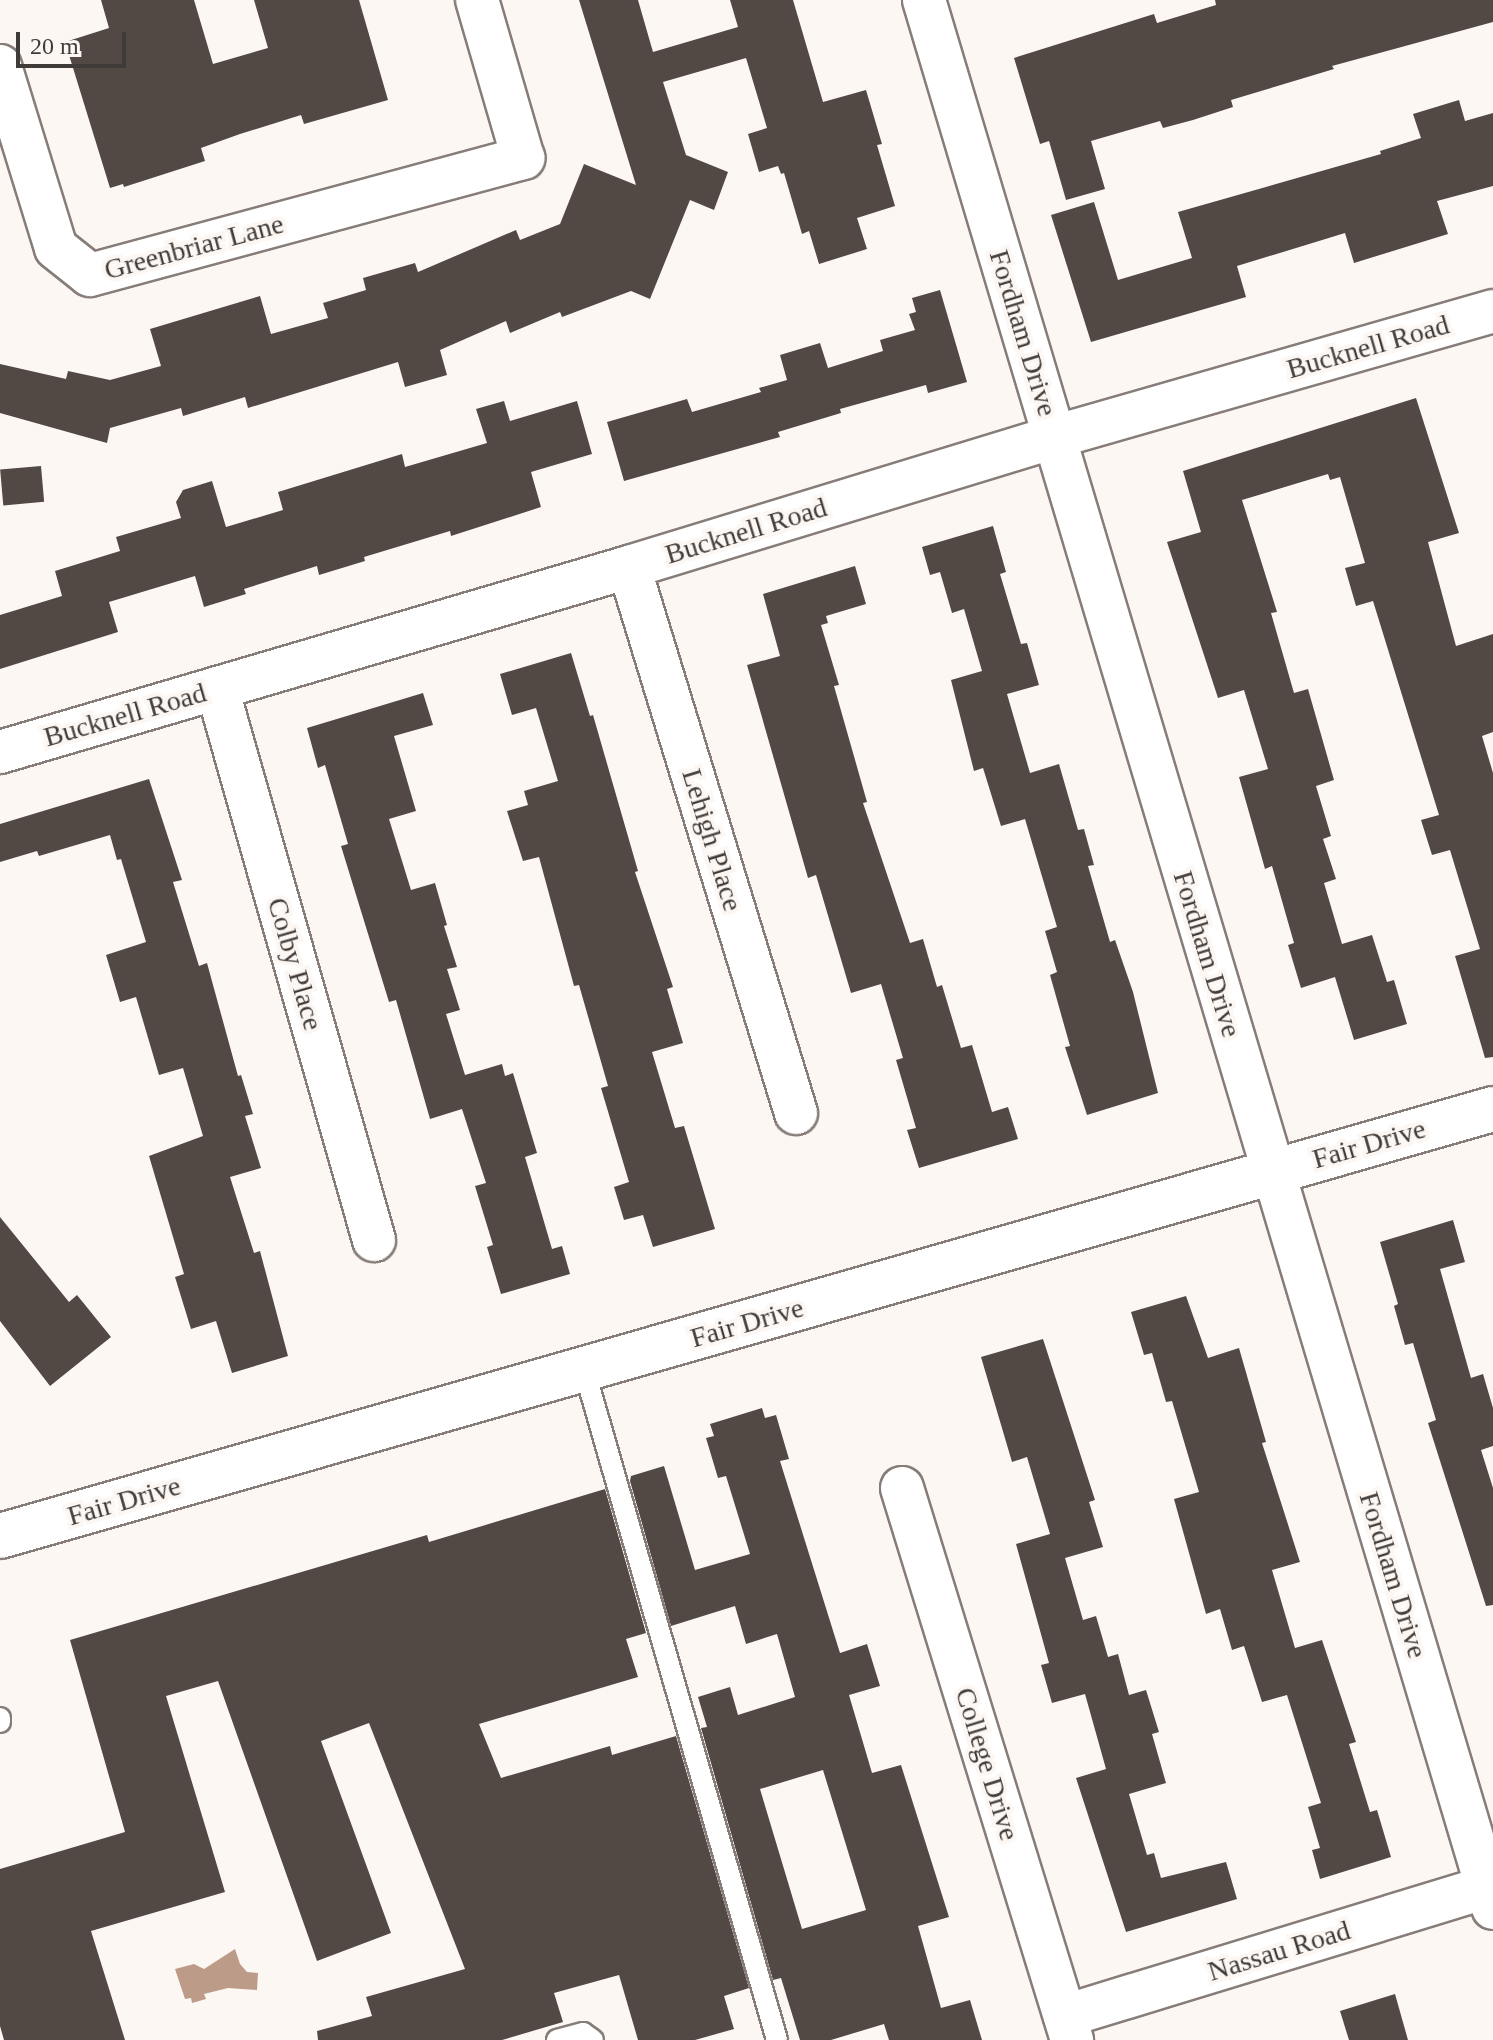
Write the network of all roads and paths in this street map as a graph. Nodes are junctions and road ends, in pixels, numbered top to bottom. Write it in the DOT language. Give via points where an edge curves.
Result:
graph roads {
  1 [pos="477,0"];
  2 [pos="924,0"];
  3 [pos="0,66"];
  4 [pos="1490,324"];
  5 [pos="1054,437"];
  6 [pos="629,567"];
  7 [pos="217,688"];
  8 [pos="0,752"];
  9 [pos="1493,1109"];
  10 [pos="796,1113"];
  11 [pos="1272,1172"];
  12 [pos="374,1240"];
  13 [pos="584,1369"];
  14 [pos="902,1488"];
  15 [pos="0,1536"];
  16 [pos="1491,1894"];
  17 [pos="1068,2028"];
  18 [pos="557,2040"];
  19 [pos="593,2040"];
  20 [pos="777,2040"];
  1 -- 3 [label="street, Greenbriar Lane" via="523,158 90,275 56,248"];
  2 -- 5 [label="street, Fordham Drive"];
  4 -- 5 [label="street, Bucknell Road"];
  5 -- 6 [label="street, Bucknell Road"];
  5 -- 11 [label="street, Fordham Drive"];
  6 -- 7 [label="street, Bucknell Road"];
  6 -- 10 [label="street, Lehigh Place"];
  7 -- 8 [label="street, Bucknell Road"];
  7 -- 12 [label="street, Colby Place"];
  9 -- 11 [label="main road, Fair Drive"];
  11 -- 13 [label="main road, Fair Drive"];
  11 -- 16 [label="street, Fordham Drive"];
  13 -- 15 [label="main road, Fair Drive"];
  13 -- 20 [label="lane"];
  14 -- 17 [label="street, College Drive"];
  16 -- 17 [label="street, Nassau Road"];
  18 -- 19 [label="lane" via="583,2033"];
}
